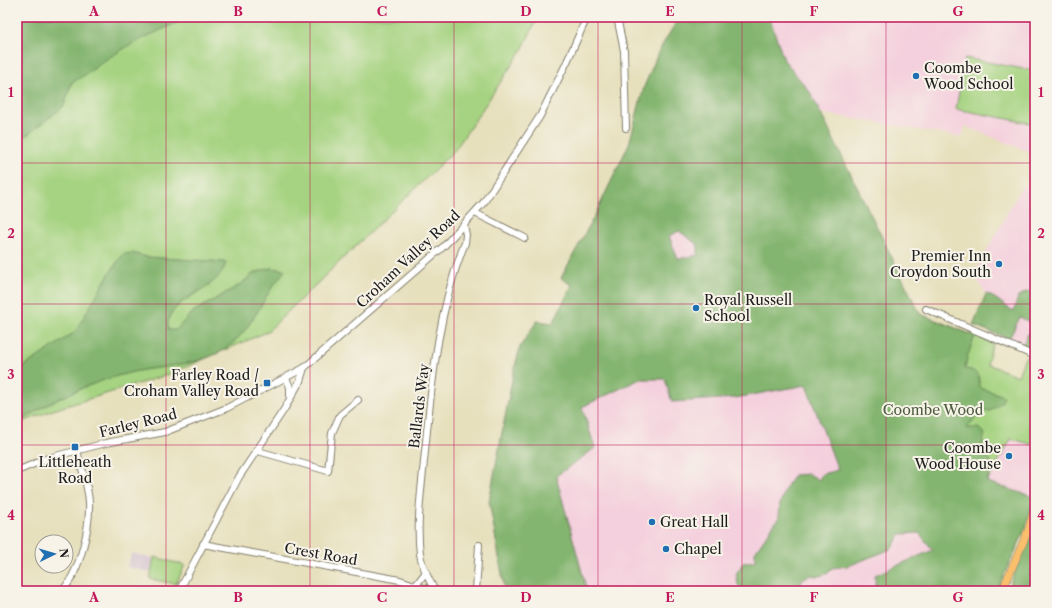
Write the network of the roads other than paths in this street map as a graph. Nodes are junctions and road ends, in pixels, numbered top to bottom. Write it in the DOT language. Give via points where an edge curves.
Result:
graph roads {
  1 [pos="587,17"];
  2 [pos="617,17"];
  3 [pos="626,128"];
  4 [pos="474,213"];
  5 [pos="464,225"];
  6 [pos="526,238"];
  7 [pos="926,309"];
  8 [pos="1035,356"];
  9 [pos="304,368"];
  10 [pos="286,378"];
  11 [pos="358,400"];
  12 [pos="289,401"];
  13 [pos="77,451"];
  14 [pos="258,452"];
  15 [pos="17,471"];
  16 [pos="1035,506"];
  17 [pos="203,544"];
  18 [pos="479,545"];
  19 [pos="426,572"];
  20 [pos="416,585"];
  21 [pos="62,591"];
  22 [pos="179,591"];
  23 [pos="434,591"];
  24 [pos="476,591"];
  25 [pos="1002,591"];
  1 -- 4 [label="street, Croham Valley Road" via="540,116"];
  2 -- 3 [label="street" via="624,51"];
  4 -- 5 [label="street, Croham Valley Road"];
  4 -- 6 [label="street"];
  5 -- 9 [label="street, Croham Valley Road"];
  5 -- 19 [label="street, Ballards Way" via="465,243 448,291 440,331 429,417 419,535"];
  7 -- 8 [label="street"];
  9 -- 10 [label="street, Farley Road"];
  9 -- 12 [label="street, Croham Valley Road"];
  10 -- 12 [label="street" via="290,387"];
  10 -- 13 [label="street, Farley Road" via="227,408 165,432"];
  11 -- 14 [label="street" via="340,415 332,433 328,471"];
  12 -- 14 [label="street, Croham Valley Road"];
  13 -- 15 [label="street, Farley Road" via="48,458"];
  13 -- 21 [label="street" via="89,501 88,520 79,558"];
  14 -- 17 [label="street, Croham Valley Road" via="239,478"];
  16 -- 25 [label="main road" via="1028,531"];
  17 -- 20 [label="street, Crest Road"];
  17 -- 22 [label="street, Croham Valley Road"];
  18 -- 24 [label="street"];
  19 -- 20 [label="street"];
  19 -- 23 [label="street, Ballards Way"];
  20 -- 23 [label="street, Crest Road"];
}
